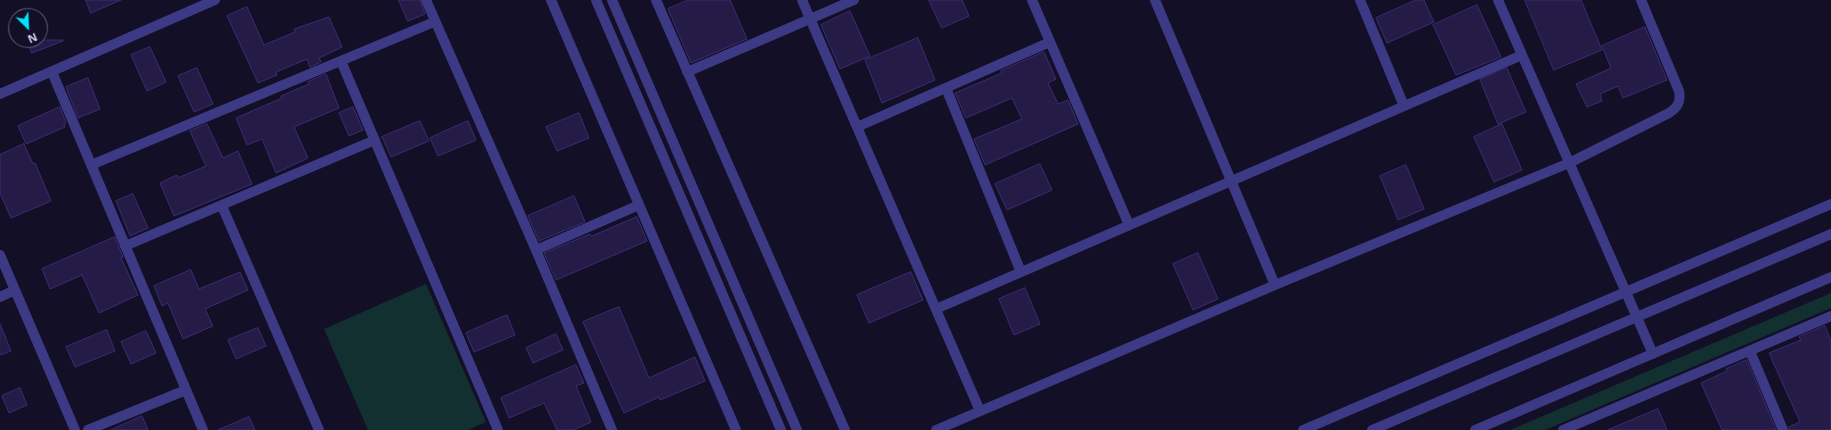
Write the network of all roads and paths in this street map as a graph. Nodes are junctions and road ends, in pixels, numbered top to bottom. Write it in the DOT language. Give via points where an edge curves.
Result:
graph roads {
  1 [pos="215,0"];
  2 [pos="426,0"];
  3 [pos="551,0"];
  4 [pos="596,0"];
  5 [pos="612,0"];
  6 [pos="656,0"];
  7 [pos="802,0"];
  8 [pos="854,0"];
  9 [pos="1032,0"];
  10 [pos="1155,0"];
  11 [pos="1360,0"];
  12 [pos="1498,0"];
  13 [pos="1641,0"];
  14 [pos="810,18"];
  15 [pos="434,22"];
  16 [pos="1050,42"];
  17 [pos="1522,55"];
  18 [pos="341,61"];
  19 [pos="52,72"];
  20 [pos="687,72"];
  21 [pos="946,88"];
  22 [pos="0,94"];
  23 [pos="1404,106"];
  24 [pos="857,127"];
  25 [pos="375,140"];
  26 [pos="1569,163"];
  27 [pos="91,165"];
  28 [pos="1231,181"];
  29 [pos="1831,204"];
  30 [pos="639,205"];
  31 [pos="222,206"];
  32 [pos="1129,225"];
  33 [pos="1831,234"];
  34 [pos="125,246"];
  35 [pos="536,250"];
  36 [pos="0,254"];
  37 [pos="1022,272"];
  38 [pos="1831,277"];
  39 [pos="1275,285"];
  40 [pos="16,290"];
  41 [pos="1626,292"];
  42 [pos="0,297"];
  43 [pos="936,309"];
  44 [pos="1831,316"];
  45 [pos="1637,317"];
  46 [pos="1750,351"];
  47 [pos="1653,354"];
  48 [pos="186,390"];
  49 [pos="980,411"];
  50 [pos="75,430"];
  51 [pos="88,430"];
  52 [pos="203,430"];
  53 [pos="318,430"];
  54 [pos="497,430"];
  55 [pos="612,430"];
  56 [pos="736,430"];
  57 [pos="781,430"];
  58 [pos="797,430"];
  59 [pos="845,430"];
  60 [pos="936,430"];
  61 [pos="1303,430"];
  62 [pos="1372,430"];
  63 [pos="1475,430"];
  64 [pos="1563,430"];
  65 [pos="1783,430"];
  1 -- 19 [label="street"];
  2 -- 15 [label="street"];
  3 -- 30 [label="street"];
  4 -- 57 [label="street"];
  5 -- 58 [label="street"];
  6 -- 20 [label="street"];
  7 -- 14 [label="street"];
  8 -- 14 [label="street"];
  9 -- 16 [label="street"];
  10 -- 28 [label="street"];
  11 -- 23 [label="street"];
  12 -- 17 [label="street"];
  13 -- 26 [label="street" via="1680,91 1680,100 1676,108 1669,113"];
  14 -- 20 [label="street"];
  14 -- 24 [label="street"];
  15 -- 18 [label="street"];
  15 -- 35 [label="street"];
  16 -- 21 [label="street"];
  16 -- 32 [label="street"];
  17 -- 23 [label="street"];
  17 -- 26 [label="street"];
  18 -- 25 [label="street"];
  18 -- 27 [label="street"];
  19 -- 22 [label="street"];
  19 -- 27 [label="street"];
  20 -- 59 [label="street"];
  21 -- 24 [label="street"];
  21 -- 37 [label="street"];
  23 -- 28 [label="street"];
  24 -- 43 [label="street"];
  25 -- 31 [label="street"];
  25 -- 54 [label="street"];
  26 -- 39 [label="street"];
  26 -- 41 [label="street"];
  27 -- 34 [label="street"];
  28 -- 32 [label="street"];
  28 -- 39 [label="street"];
  29 -- 41 [label="street"];
  30 -- 35 [label="street"];
  30 -- 56 [label="street"];
  31 -- 34 [label="street"];
  31 -- 53 [label="street"];
  32 -- 37 [label="street"];
  33 -- 45 [label="street"];
  34 -- 48 [label="street"];
  35 -- 55 [label="street"];
  36 -- 40 [label="street"];
  37 -- 43 [label="street"];
  38 -- 47 [label="street"];
  39 -- 49 [label="street"];
  40 -- 42 [label="street"];
  40 -- 50 [label="street"];
  41 -- 45 [label="street"];
  41 -- 61 [label="street"];
  43 -- 49 [label="street"];
  44 -- 46 [label="street"];
  45 -- 47 [label="street"];
  45 -- 62 [label="street"];
  46 -- 64 [label="street"];
  46 -- 65 [label="street"];
  47 -- 63 [label="street"];
  48 -- 51 [label="street"];
  48 -- 52 [label="street"];
  49 -- 60 [label="street"];
}
